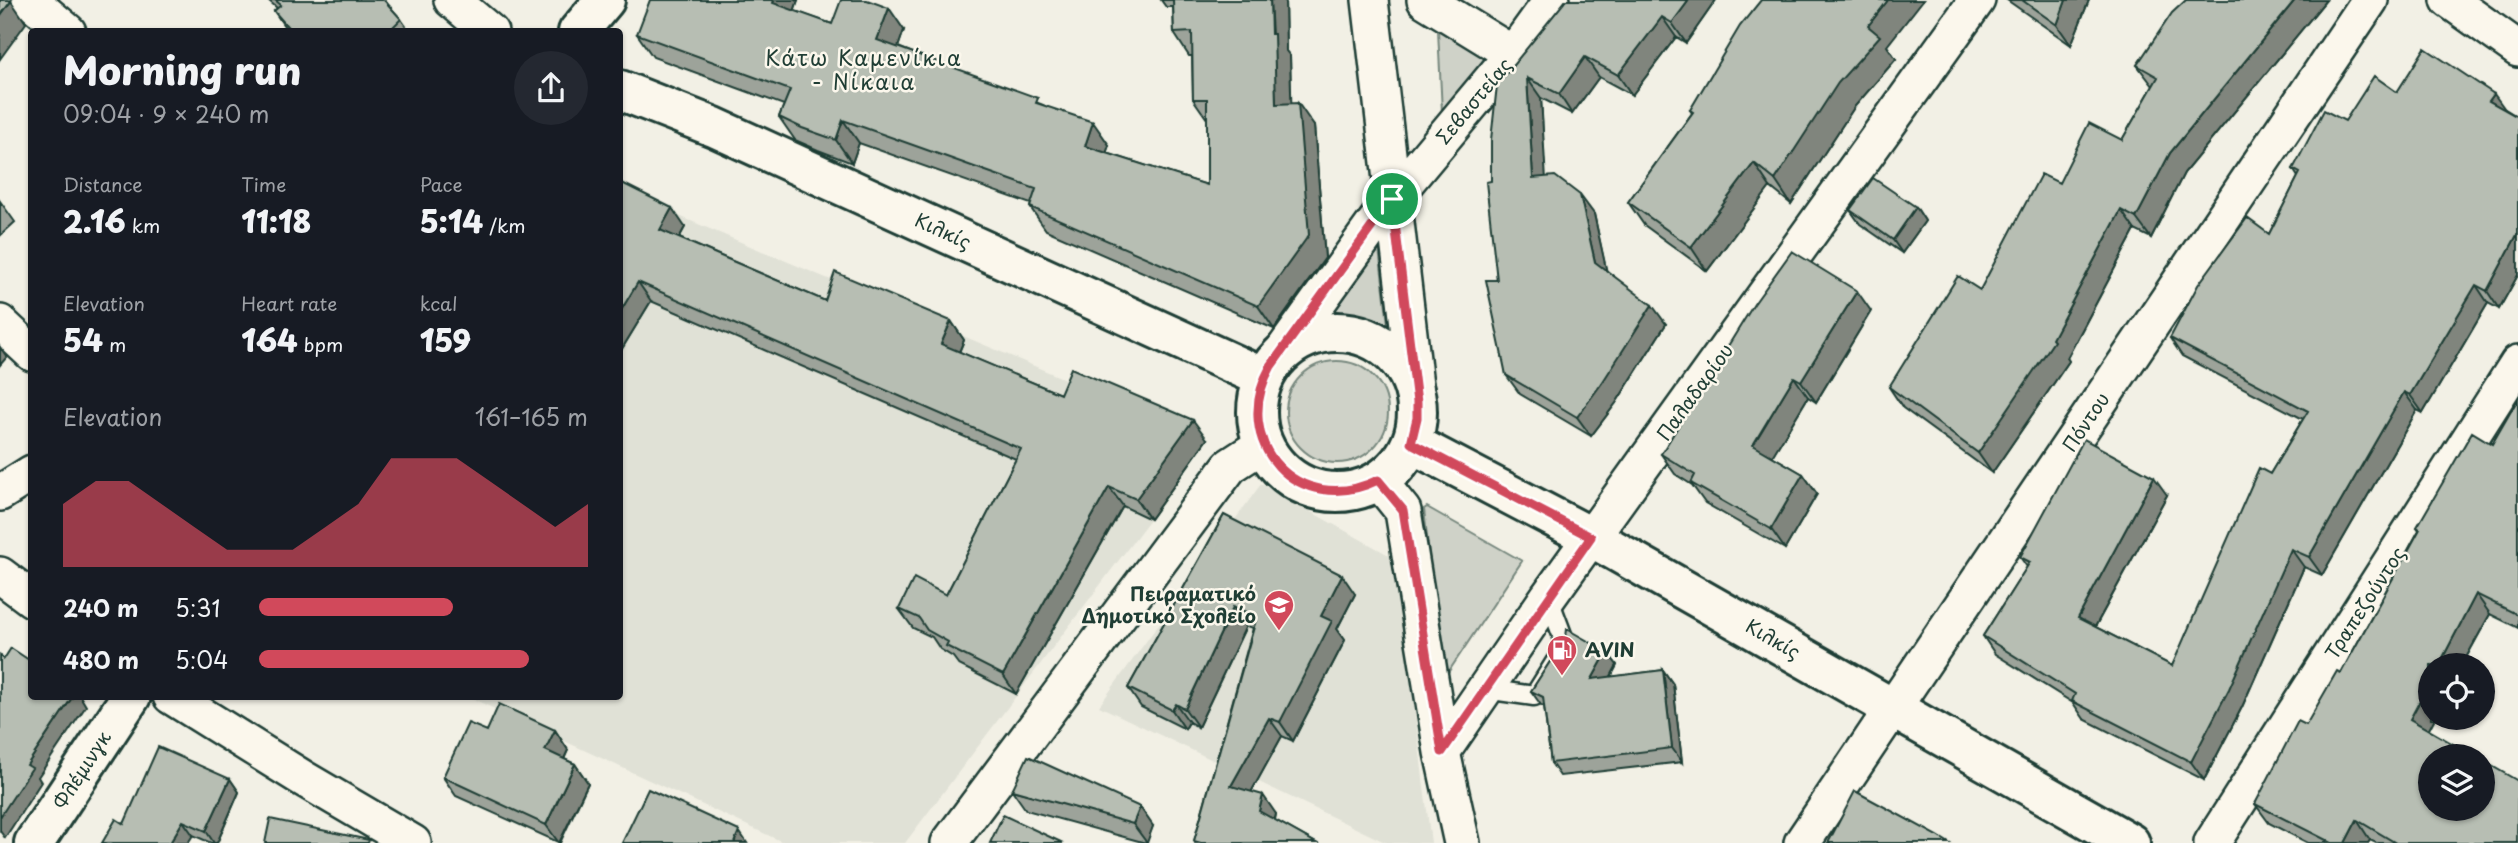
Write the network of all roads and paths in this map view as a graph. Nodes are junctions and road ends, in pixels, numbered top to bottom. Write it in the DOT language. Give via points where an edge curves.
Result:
graph roads {
  1 [pos="30,0"];
  2 [pos="452,0"];
  3 [pos="606,0"];
  4 [pos="1370,0"];
  5 [pos="1425,0"];
  6 [pos="1552,0"];
  7 [pos="1978,0"];
  8 [pos="2370,0"];
  9 [pos="2449,0"];
  10 [pos="63,28"];
  11 [pos="485,28"];
  12 [pos="582,28"];
  13 [pos="2518,49"];
  14 [pos="1513,54"];
  15 [pos="623,91"];
  16 [pos="1392,199"];
  17 [pos="0,323"];
  18 [pos="28,349"];
  19 [pos="2518,363"];
  20 [pos="1272,367"];
  21 [pos="1417,402"];
  22 [pos="1411,443"];
  23 [pos="1266,449"];
  24 [pos="28,476"];
  25 [pos="1378,480"];
  26 [pos="0,493"];
  27 [pos="1591,537"];
  28 [pos="0,575"];
  29 [pos="28,596"];
  30 [pos="128,700"];
  31 [pos="178,700"];
  32 [pos="1894,708"];
  33 [pos="1442,752"];
  34 [pos="34,843"];
  35 [pos="414,843"];
  36 [pos="949,843"];
  37 [pos="1462,843"];
  38 [pos="1802,843"];
  39 [pos="2130,843"];
  40 [pos="2212,843"];
  1 -- 10 [label="street"];
  2 -- 11 [label="street"];
  3 -- 12 [label="main road"];
  4 -- 16 [label="street"];
  5 -- 14 [label="street"];
  6 -- 14 [label="street, Σεβαστείας"];
  7 -- 27 [label="street, Παλαδαρίου"];
  8 -- 32 [label="street, Πόντου"];
  9 -- 13 [label="street"];
  14 -- 16 [label="street, Σεβαστείας"];
  15 -- 20 [label="main road, Κιλκίς"];
  16 -- 20 [label="street, Σεβαστείας"];
  16 -- 21 [label="street"];
  17 -- 18 [label="street"];
  19 -- 40 [label="street, Τραπεζούντος"];
  20 -- 21 [label="main road" via="1303,339 1331,331 1360,335 1399,360"];
  20 -- 23 [label="main road" via="1259,392 1257,419"];
  21 -- 22 [label="main road"];
  22 -- 25 [label="main road" via="1391,472"];
  22 -- 27 [label="main road, Κιλκίς"];
  23 -- 25 [label="main road" via="1281,469 1318,489 1349,491"];
  23 -- 36 [label="street" via="1230,466"];
  24 -- 26 [label="street"];
  25 -- 33 [label="street" via="1403,510"];
  27 -- 32 [label="main road, Κιλκίς"];
  27 -- 33 [label="street, Παλαδαρίου"];
  28 -- 29 [label="street"];
  30 -- 34 [label="main road, Φλέμινγκ"];
  31 -- 35 [label="street"];
  32 -- 38 [label="street, Πόντου"];
  32 -- 39 [label="main road, Κιλκίς"];
  33 -- 37 [label="street"];
}
